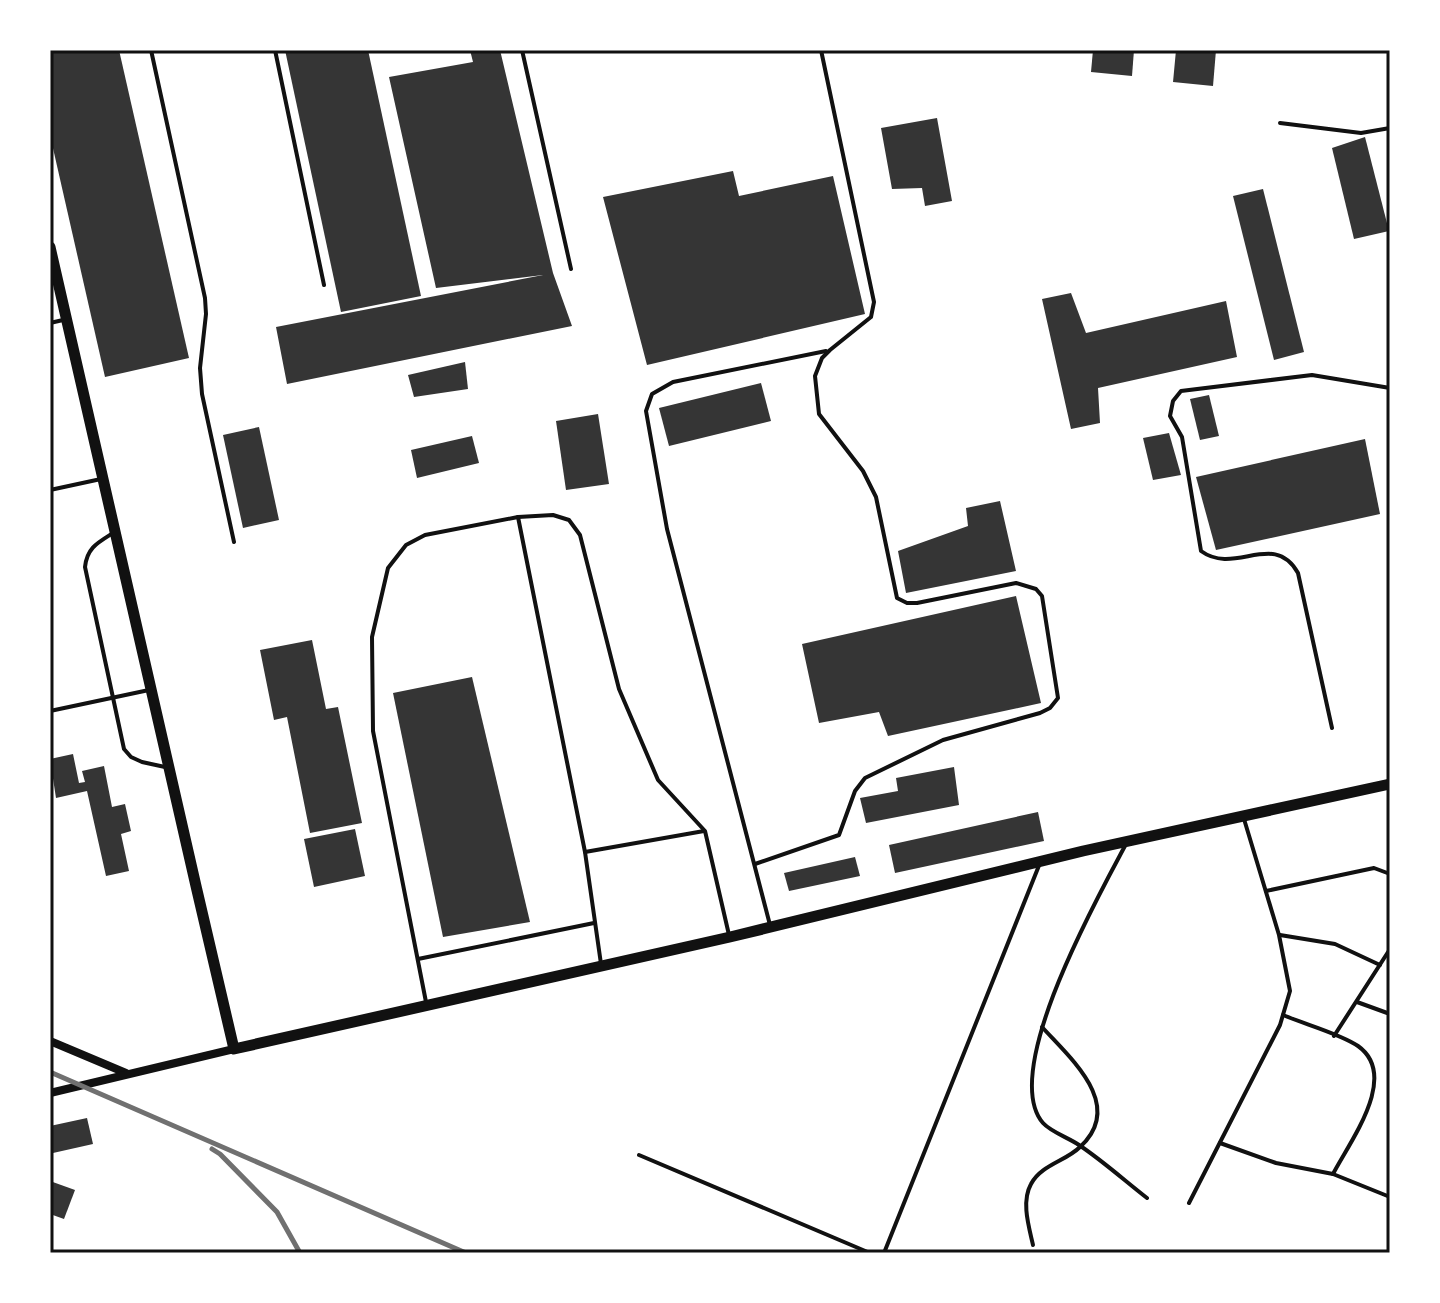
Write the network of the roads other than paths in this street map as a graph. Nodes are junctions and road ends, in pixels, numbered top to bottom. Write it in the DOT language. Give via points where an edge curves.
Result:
graph roads {
  1 [pos="151,50"];
  2 [pos="275,50"];
  3 [pos="522,50"];
  4 [pos="821,50"];
  5 [pos="1280,123"];
  6 [pos="1390,128"];
  7 [pos="50,247"];
  8 [pos="571,269"];
  9 [pos="324,285"];
  10 [pos="67,320"];
  11 [pos="50,323"];
  12 [pos="830,350"];
  13 [pos="1390,388"];
  14 [pos="104,479"];
  15 [pos="50,490"];
  16 [pos="518,517"];
  17 [pos="117,532"];
  18 [pos="234,542"];
  19 [pos="152,689"];
  20 [pos="112,698"];
  21 [pos="50,711"];
  22 [pos="1332,728"];
  23 [pos="167,767"];
  24 [pos="1390,784"];
  25 [pos="1244,816"];
  26 [pos="705,831"];
  27 [pos="1127,841"];
  28 [pos="585,852"];
  29 [pos="1040,861"];
  30 [pos="755,864"];
  31 [pos="1390,874"];
  32 [pos="1266,891"];
  33 [pos="594,923"];
  34 [pos="771,927"];
  35 [pos="1279,935"];
  36 [pos="730,937"];
  37 [pos="1390,949"];
  38 [pos="418,959"];
  39 [pos="1380,965"];
  40 [pos="602,966"];
  41 [pos="1357,1002"];
  42 [pos="427,1005"];
  43 [pos="1390,1014"];
  44 [pos="1283,1015"];
  45 [pos="1042,1027"];
  46 [pos="1334,1036"];
  47 [pos="50,1041"];
  48 [pos="234,1049"];
  49 [pos="126,1073"];
  50 [pos="50,1093"];
  51 [pos="1220,1143"];
  52 [pos="1081,1146"];
  53 [pos="639,1155"];
  54 [pos="1333,1174"];
  55 [pos="1390,1197"];
  56 [pos="1147,1198"];
  57 [pos="1189,1203"];
  58 [pos="1033,1245"];
  59 [pos="870,1253"];
  60 [pos="884,1253"];
  1 -- 18 [label="lane" via="205,298 202,394"];
  2 -- 9 [label="lane"];
  3 -- 8 [label="lane"];
  4 -- 12 [label="lane" via="874,302 871,317"];
  5 -- 6 [label="lane" via="1361,133"];
  7 -- 10 [label="main road"];
  10 -- 11 [label="lane"];
  10 -- 14 [label="main road"];
  12 -- 30 [label="lane" via="673,382 652,394 646,411 667,529"];
  12 -- 30 [label="lane" via="815,376 819,414 863,471 876,497 897,598 917,603 1016,583 1036,589 1042,596 1058,698 1040,713 943,740 865,778 839,835"];
  13 -- 22 [label="lane" via="1312,375 1181,391 1170,416 1182,437 1201,551 1224,561 1281,554 1298,573"];
  14 -- 15 [label="lane"];
  14 -- 17 [label="main road"];
  16 -- 26 [label="lane" via="553,515 569,520 580,535 619,689 658,780"];
  16 -- 28 [label="lane"];
  16 -- 38 [label="lane" via="425,535 406,545 388,568 372,637 373,731"];
  17 -- 19 [label="main road"];
  17 -- 20 [label="lane" via="94,544 85,567"];
  19 -- 20 [label="lane"];
  19 -- 23 [label="main road"];
  20 -- 21 [label="lane"];
  20 -- 23 [label="lane" via="124,749 142,762"];
  23 -- 48 [label="main road"];
  24 -- 25 [label="main road"];
  25 -- 27 [label="main road"];
  25 -- 32 [label="lane"];
  26 -- 28 [label="lane"];
  26 -- 36 [label="lane"];
  27 -- 29 [label="main road"];
  27 -- 45 [label="lane" via="1073,945"];
  28 -- 33 [label="lane"];
  29 -- 34 [label="main road"];
  29 -- 60 [label="lane"];
  30 -- 34 [label="lane"];
  31 -- 32 [label="lane" via="1374,868"];
  32 -- 35 [label="lane"];
  33 -- 38 [label="lane"];
  33 -- 40 [label="lane"];
  34 -- 36 [label="main road"];
  35 -- 39 [label="lane" via="1335,944"];
  35 -- 44 [label="lane" via="1290,991"];
  36 -- 40 [label="main road"];
  37 -- 39 [label="lane"];
  38 -- 42 [label="lane"];
  39 -- 41 [label="lane"];
  40 -- 42 [label="main road"];
  41 -- 43 [label="lane"];
  41 -- 46 [label="lane"];
  42 -- 48 [label="main road"];
  44 -- 46 [label="lane"];
  44 -- 51 [label="lane"];
  45 -- 52 [label="lane" via="1084,1074 1098,1099 1094,1126"];
  45 -- 52 [label="lane" via="1032,1099 1043,1123"];
  46 -- 54 [label="lane" via="1358,1046 1371,1060 1377,1082"];
  47 -- 49 [label="street"];
  48 -- 49 [label="street"];
  49 -- 50 [label="street"];
  51 -- 54 [label="lane" via="1276,1163"];
  51 -- 57 [label="lane"];
  52 -- 56 [label="lane"];
  52 -- 58 [label="lane" via="1030,1184 1026,1210"];
  53 -- 59 [label="lane"];
  54 -- 55 [label="lane"];
}
